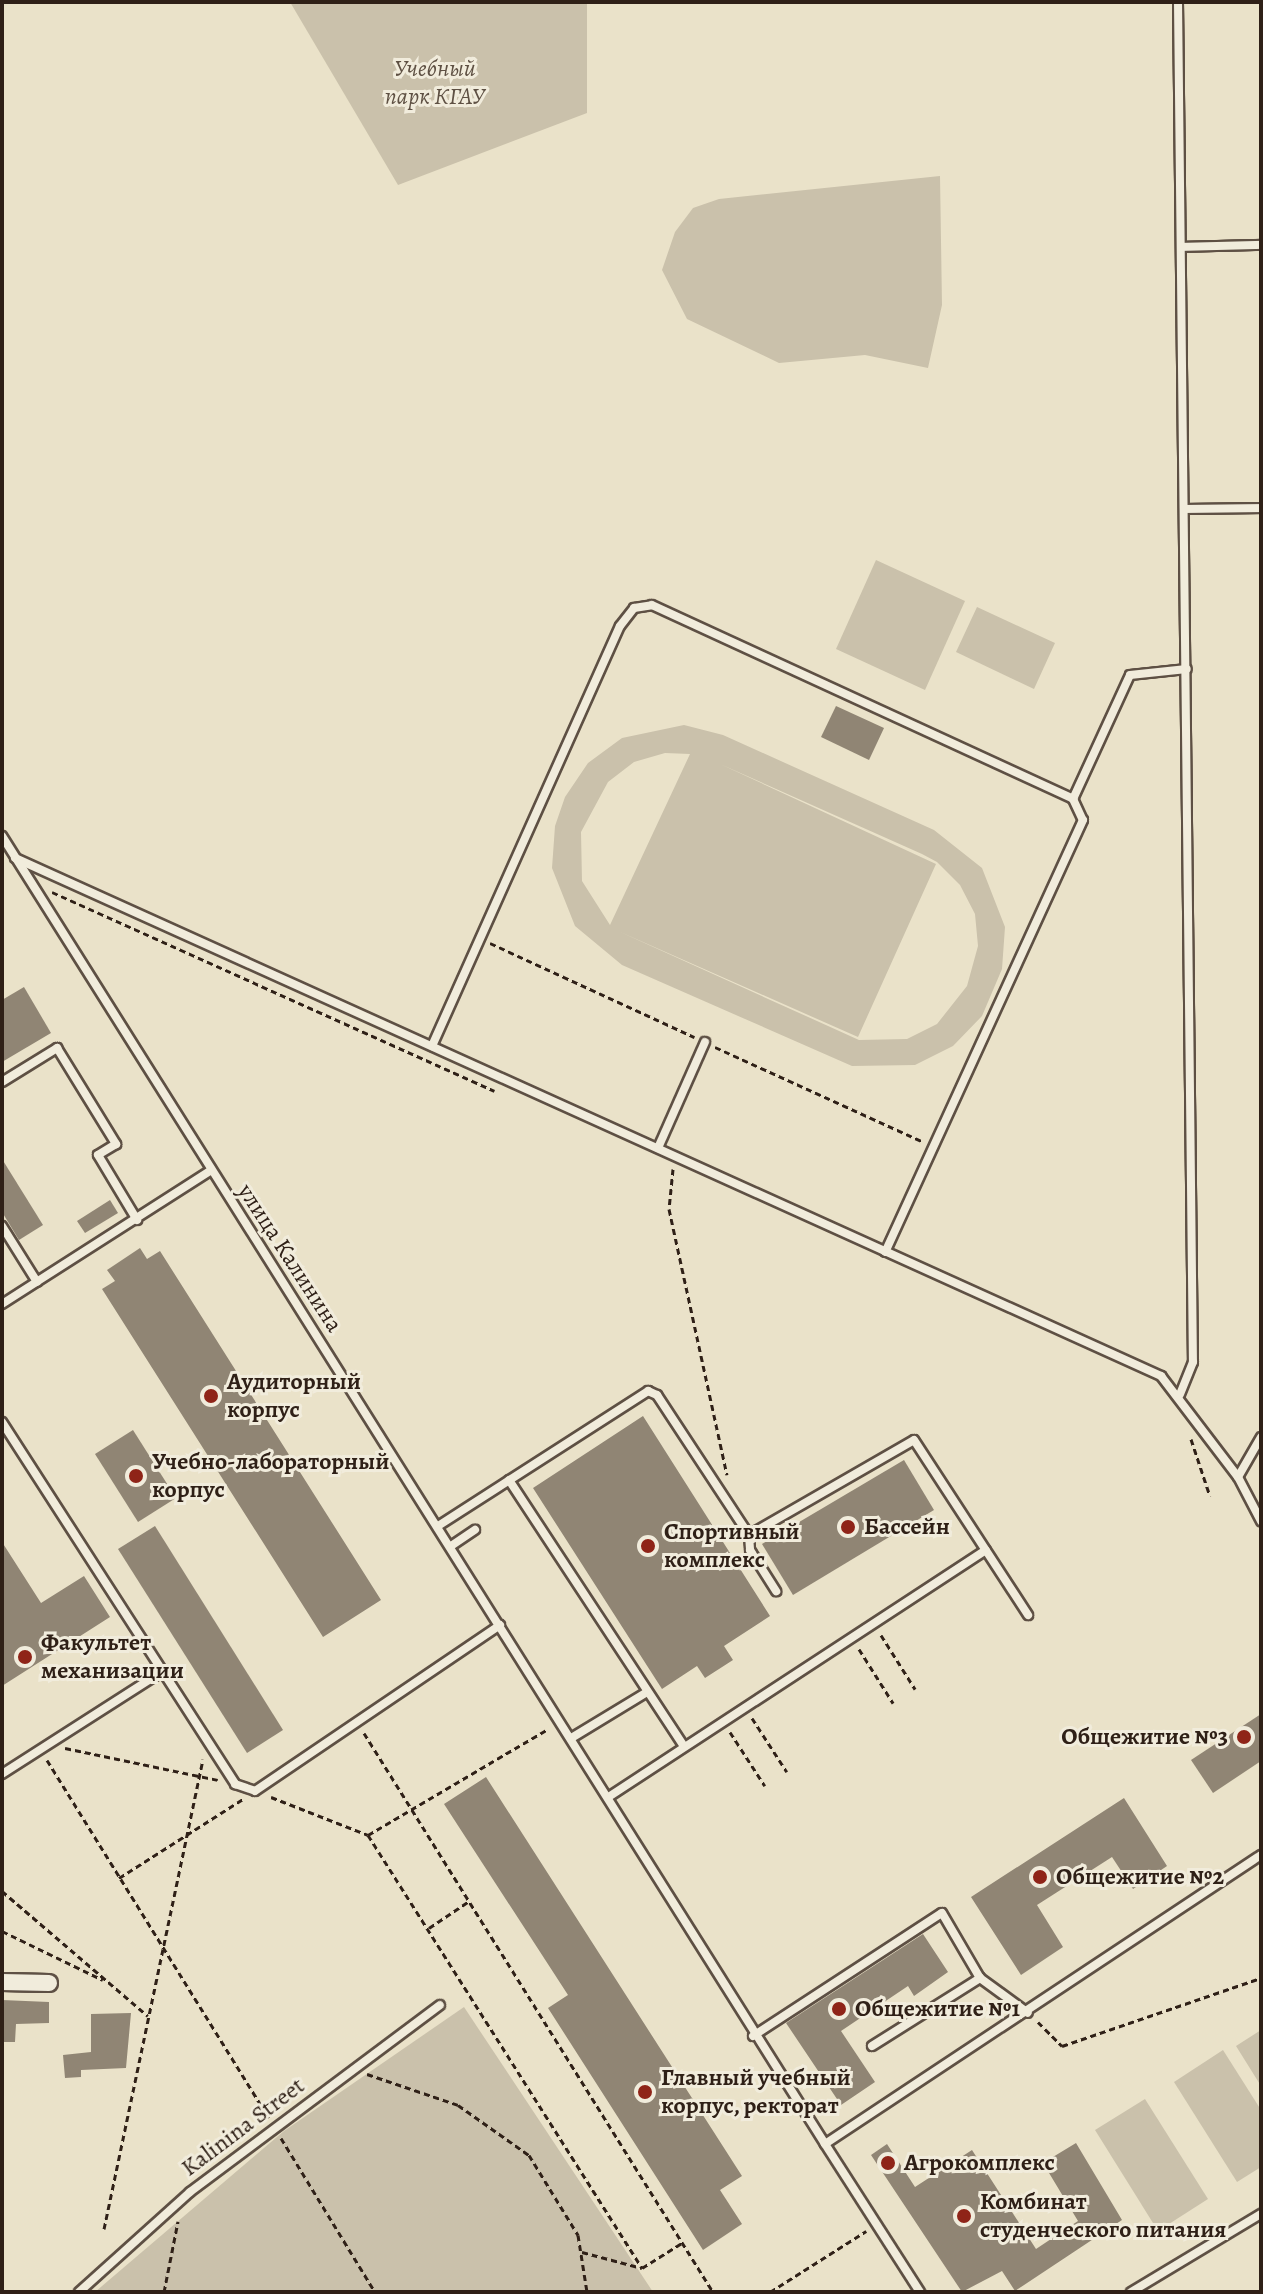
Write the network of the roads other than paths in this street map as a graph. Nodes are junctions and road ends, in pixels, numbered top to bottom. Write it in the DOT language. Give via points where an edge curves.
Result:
graph roads {
  1 [pos="1178,2"];
  2 [pos="1261,245"];
  3 [pos="1182,247"];
  4 [pos="1261,508"];
  5 [pos="1187,509"];
  6 [pos="1187,669"];
  7 [pos="1073,799"];
  8 [pos="2,836"];
  9 [pos="14,858"];
  10 [pos="705,1042"];
  11 [pos="432,1046"];
  12 [pos="2,1082"];
  13 [pos="658,1148"];
  14 [pos="210,1171"];
  15 [pos="137,1220"];
  16 [pos="2,1226"];
  17 [pos="885,1252"];
  18 [pos="37,1282"];
  19 [pos="2,1304"];
  20 [pos="1180,1395"];
  21 [pos="2,1422"];
  22 [pos="1261,1437"];
  23 [pos="1238,1477"];
  24 [pos="509,1480"];
  25 [pos="1261,1521"];
  26 [pos="438,1526"];
  27 [pos="475,1530"];
  28 [pos="749,1535"];
  29 [pos="451,1546"];
  30 [pos="986,1550"];
  31 [pos="776,1591"];
  32 [pos="1028,1615"];
  33 [pos="500,1625"];
  34 [pos="160,1673"];
  35 [pos="647,1692"];
  36 [pos="573,1737"];
  37 [pos="684,1746"];
  38 [pos="2,1774"];
  39 [pos="610,1796"];
  40 [pos="1261,1855"];
  41 [pos="980,1978"];
  42 [pos="2,1982"];
  43 [pos="49,1983"];
  44 [pos="440,2005"];
  45 [pos="1028,2013"];
  46 [pos="753,2036"];
  47 [pos="872,2046"];
  48 [pos="825,2144"];
  49 [pos="1261,2214"];
  50 [pos="79,2292"];
  51 [pos="920,2292"];
  52 [pos="1131,2292"];
  1 -- 3 [label="lane"];
  2 -- 3 [label="lane"];
  3 -- 5 [label="lane"];
  4 -- 5 [label="lane"];
  5 -- 6 [label="lane"];
  6 -- 7 [label="lane" via="1130,675"];
  6 -- 20 [label="lane" via="1193,1362"];
  7 -- 11 [label="lane" via="652,605 634,608 620,626"];
  7 -- 17 [label="lane" via="1083,820"];
  8 -- 9 [label="lane, улица Калинина"];
  9 -- 11 [label="lane"];
  9 -- 14 [label="lane, улица Калинина"];
  10 -- 13 [label="lane"];
  11 -- 13 [label="lane"];
  12 -- 15 [label="lane" via="57,1048 116,1144 98,1155"];
  13 -- 17 [label="lane"];
  14 -- 15 [label="lane"];
  14 -- 26 [label="lane, улица Калинина"];
  15 -- 18 [label="lane"];
  16 -- 18 [label="lane"];
  17 -- 20 [label="lane" via="1161,1376"];
  18 -- 19 [label="lane"];
  20 -- 23 [label="lane"];
  21 -- 34 [label="lane"];
  22 -- 23 [label="lane"];
  23 -- 25 [label="lane"];
  24 -- 26 [label="lane"];
  24 -- 28 [label="lane" via="652,1392"];
  24 -- 35 [label="lane"];
  26 -- 29 [label="lane, улица Калинина"];
  27 -- 29 [label="lane"];
  28 -- 30 [label="lane" via="914,1440"];
  28 -- 31 [label="lane" via="750,1550"];
  29 -- 33 [label="lane, улица Калинина"];
  30 -- 32 [label="lane"];
  30 -- 37 [label="lane"];
  33 -- 34 [label="lane" via="255,1791 235,1784"];
  33 -- 36 [label="lane, улица Калинина"];
  34 -- 38 [label="lane"];
  35 -- 36 [label="lane"];
  35 -- 37 [label="lane"];
  36 -- 39 [label="lane, улица Калинина"];
  37 -- 39 [label="lane"];
  39 -- 46 [label="lane, улица Калинина"];
  40 -- 45 [label="lane"];
  41 -- 45 [label="lane"];
  41 -- 46 [label="lane" via="942,1913"];
  41 -- 47 [label="lane"];
  42 -- 43 [label="street"];
  44 -- 50 [label="lane, Kalinina Street" via="190,2192"];
  45 -- 48 [label="lane"];
  46 -- 48 [label="lane, улица Калинина"];
  48 -- 51 [label="lane, улица Калинина"];
  49 -- 52 [label="lane"];
}
